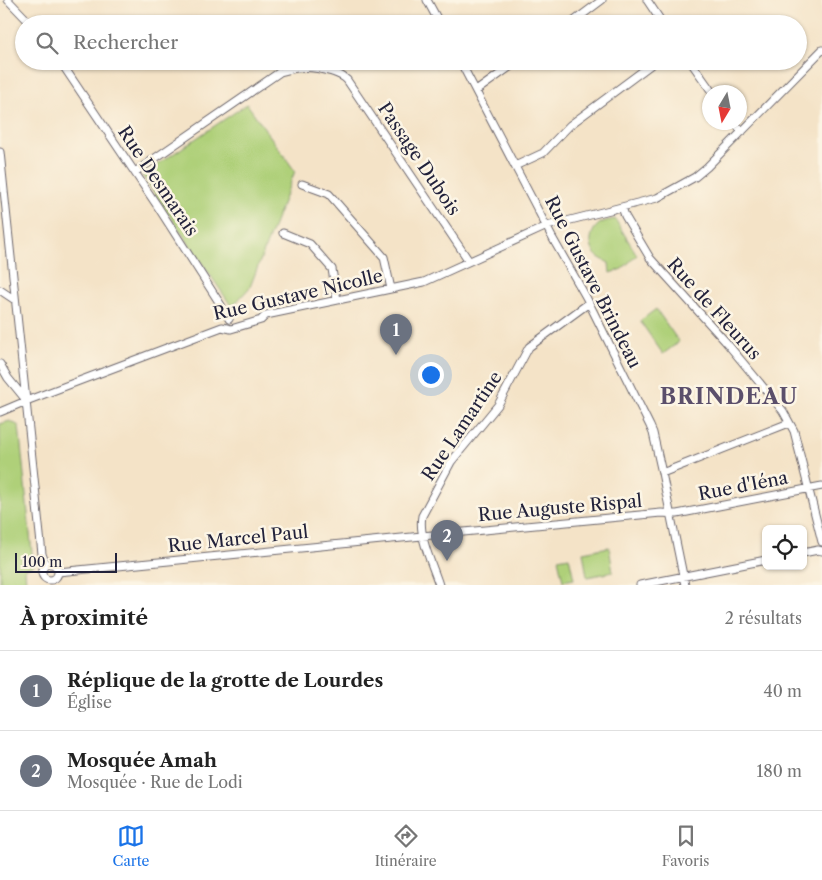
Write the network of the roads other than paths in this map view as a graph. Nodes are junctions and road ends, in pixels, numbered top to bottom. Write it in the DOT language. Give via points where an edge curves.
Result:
graph roads {
  1 [pos="8,0"];
  2 [pos="427,0"];
  3 [pos="602,0"];
  4 [pos="647,0"];
  5 [pos="22,15"];
  6 [pos="435,15"];
  7 [pos="582,15"];
  8 [pos="657,15"];
  9 [pos="822,50"];
  10 [pos="807,65"];
  11 [pos="66,70"];
  12 [pos="286,70"];
  13 [pos="326,70"];
  14 [pos="465,70"];
  15 [pos="505,70"];
  16 [pos="644,70"];
  17 [pos="696,70"];
  18 [pos="802,70"];
  19 [pos="707,85"];
  20 [pos="476,91"];
  21 [pos="742,132"];
  22 [pos="0,152"];
  23 [pos="515,166"];
  24 [pos="134,172"];
  25 [pos="302,184"];
  26 [pos="622,207"];
  27 [pos="547,226"];
  28 [pos="283,233"];
  29 [pos="469,261"];
  30 [pos="391,289"];
  31 [pos="0,290"];
  32 [pos="15,300"];
  33 [pos="337,300"];
  34 [pos="589,303"];
  35 [pos="229,319"];
  36 [pos="0,364"];
  37 [pos="26,401"];
  38 [pos="0,412"];
  39 [pos="789,423"];
  40 [pos="662,473"];
  41 [pos="822,486"];
  42 [pos="809,489"];
  43 [pos="670,514"];
  44 [pos="422,536"];
  45 [pos="822,542"];
  46 [pos="822,551"];
  47 [pos="807,552"];
  48 [pos="762,561"];
  49 [pos="46,565"];
  50 [pos="58,572"];
  51 [pos="683,577"];
  52 [pos="49,583"];
  53 [pos="439,585"];
  54 [pos="640,585"];
  55 [pos="685,585"];
  1 -- 5 [label="street"];
  2 -- 6 [label="street"];
  3 -- 7 [label="street"];
  4 -- 8 [label="street"];
  9 -- 10 [label="street, Rue Gustave Nicolle"];
  11 -- 24 [label="street, Rue Desmarais"];
  12 -- 24 [label="street, Passage Dubois"];
  13 -- 29 [label="street, Passage Dubois" via="342,75 349,84"];
  14 -- 20 [label="street, Rue Gustave Brindeau"];
  15 -- 20 [label="street"];
  16 -- 23 [label="street" via="570,125 543,152"];
  17 -- 19 [label="street"];
  18 -- 21 [label="street, Rue Gustave Nicolle"];
  20 -- 23 [label="street, Rue Gustave Brindeau"];
  21 -- 26 [label="street, Rue Gustave Nicolle" via="695,177 657,198"];
  22 -- 32 [label="street"];
  23 -- 27 [label="street, Rue Gustave Brindeau"];
  24 -- 35 [label="street, Rue Desmarais"];
  25 -- 30 [label="street" via="329,194 384,257"];
  26 -- 27 [label="street, Rue Gustave Nicolle"];
  26 -- 39 [label="street, Rue de Fleurus" via="650,258 783,411"];
  27 -- 29 [label="street, Rue Gustave Nicolle"];
  27 -- 34 [label="street, Rue Gustave Brindeau"];
  28 -- 33 [label="street" via="310,244 332,269"];
  29 -- 30 [label="street, Rue Gustave Nicolle" via="424,282"];
  30 -- 33 [label="street, Rue Gustave Nicolle"];
  31 -- 32 [label="street"];
  32 -- 37 [label="street"];
  33 -- 37 [label="street, Rue Gustave Nicolle" via="266,315 261,320 230,329 220,328"];
  34 -- 40 [label="street, Rue Gustave Brindeau" via="650,426"];
  34 -- 44 [label="street, Rue Lamartine" via="529,347 498,405 451,462 422,516"];
  36 -- 37 [label="street"];
  37 -- 38 [label="street, Rue Gustave Nicolle"];
  37 -- 49 [label="street" via="42,554"];
  39 -- 40 [label="street"];
  39 -- 42 [label="street, Rue de Fleurus"];
  40 -- 43 [label="street, Rue Gustave Brindeau"];
  41 -- 42 [label="street, Rue d'Iéna"];
  42 -- 43 [label="street, Rue d'Iéna"];
  42 -- 45 [label="street, Rue de Fleurus"];
  43 -- 44 [label="street, Rue Auguste Rispal"];
  43 -- 51 [label="street, Rue Gustave Brindeau"];
  44 -- 50 [label="street, Rue Marcel Paul"];
  44 -- 53 [label="street"];
  46 -- 47 [label="street"];
  48 -- 51 [label="street"];
  49 -- 50 [label="street" via="56,567"];
  49 -- 52 [label="street" via="42,574"];
  50 -- 52 [label="street"];
  51 -- 54 [label="street"];
  51 -- 55 [label="street, Rue Gustave Brindeau"];
}
